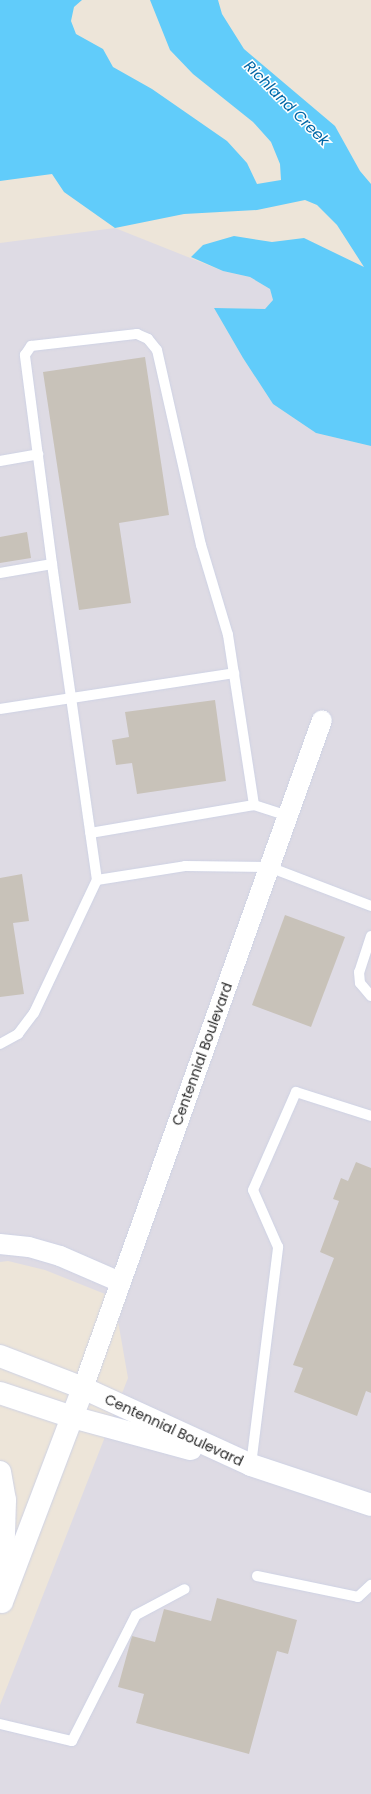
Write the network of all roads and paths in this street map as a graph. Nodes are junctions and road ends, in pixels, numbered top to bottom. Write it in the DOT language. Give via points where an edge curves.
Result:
graph roads {
  1 [pos="38,454"];
  2 [pos="0,461"];
  3 [pos="52,564"];
  4 [pos="0,573"];
  5 [pos="234,673"];
  6 [pos="73,697"];
  7 [pos="0,709"];
  8 [pos="322,720"];
  9 [pos="254,806"];
  10 [pos="287,816"];
  11 [pos="90,833"];
  12 [pos="269,868"];
  13 [pos="97,880"];
  14 [pos="371,906"];
  15 [pos="371,936"];
  16 [pos="371,996"];
  17 [pos="0,1044"];
  18 [pos="371,1116"];
  19 [pos="0,1244"];
  20 [pos="120,1282"];
  21 [pos="0,1356"];
  22 [pos="83,1388"];
  23 [pos="0,1392"];
  24 [pos="72,1417"];
  25 [pos="251,1465"];
  26 [pos="0,1472"];
  27 [pos="371,1505"];
  28 [pos="257,1576"];
  29 [pos="371,1585"];
  30 [pos="185,1589"];
  31 [pos="1,1605"];
  32 [pos="0,1724"];
  1 -- 2 [label="lane"];
  1 -- 3 [label="lane"];
  1 -- 5 [label="lane" via="25,355 31,346 137,334 148,339 157,350 201,545 228,635"];
  3 -- 4 [label="lane"];
  3 -- 6 [label="lane"];
  5 -- 6 [label="lane"];
  5 -- 9 [label="lane"];
  6 -- 7 [label="lane"];
  6 -- 11 [label="lane"];
  8 -- 10 [label="street, Centennial Boulevard"];
  9 -- 10 [label="lane"];
  9 -- 11 [label="lane"];
  10 -- 12 [label="street, Centennial Boulevard"];
  11 -- 13 [label="lane"];
  12 -- 13 [label="lane" via="185,866"];
  12 -- 14 [label="lane"];
  12 -- 20 [label="street, Centennial Boulevard"];
  13 -- 17 [label="lane" via="34,1013 18,1034"];
  15 -- 16 [label="lane" via="359,972 360,983"];
  18 -- 25 [label="lane" via="296,1092 253,1190 278,1247"];
  19 -- 20 [label="street" via="29,1247 60,1256"];
  20 -- 22 [label="street, Centennial Boulevard"];
  21 -- 22 [label="main road, Centennial Boulevard"];
  22 -- 24 [label="main road, Centennial Boulevard"];
  22 -- 25 [label="main road, Centennial Boulevard"];
  23 -- 24 [label="main road, Centennial Boulevard"];
  24 -- 25 [label="main road, Centennial Boulevard"];
  24 -- 31 [label="main road, Centennial Boulevard"];
  25 -- 27 [label="main road"];
  26 -- 31 [label="main road" via="5,1500"];
  28 -- 29 [label="lane" via="358,1597"];
  30 -- 32 [label="lane" via="136,1615 72,1741"];
}
